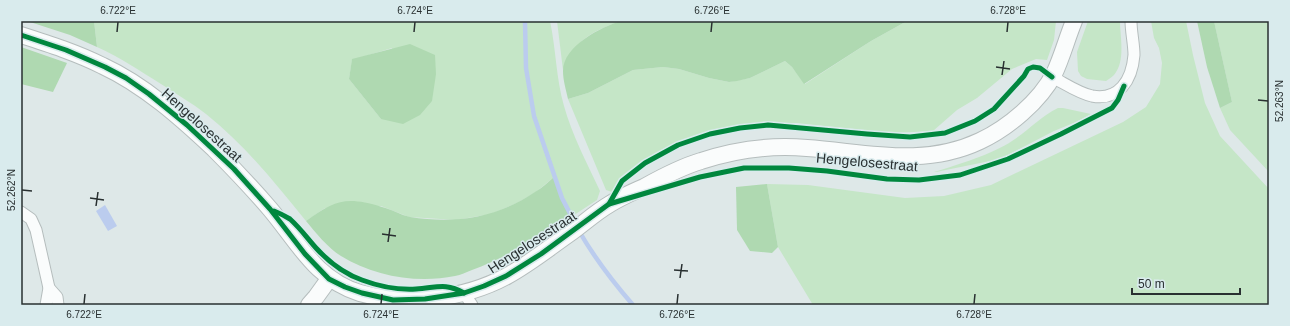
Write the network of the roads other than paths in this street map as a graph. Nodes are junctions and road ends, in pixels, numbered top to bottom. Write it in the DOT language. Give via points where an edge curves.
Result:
graph roads {
  1 [pos="1061,21"];
  2 [pos="1074,21"];
  3 [pos="1131,21"];
  4 [pos="21,35"];
  5 [pos="1062,51"];
  6 [pos="1052,77"];
  7 [pos="21,212"];
  8 [pos="329,279"];
  9 [pos="49,288"];
  10 [pos="468,299"];
  11 [pos="46,305"];
  12 [pos="58,305"];
  13 [pos="309,305"];
  1 -- 5 [label="street, Hengelosestraat"];
  2 -- 5 [label="street, Hengelosestraat"];
  3 -- 6 [label="street" via="1134,54 1132,68 1124,86 1109,96 1091,96"];
  4 -- 8 [label="street, Hengelosestraat" via="66,50 105,67 126,78 172,112 234,169"];
  5 -- 6 [label="street, Hengelosestraat"];
  6 -- 10 [label="street, Hengelosestraat" via="1034,102 1008,124 982,140 952,152 899,157 803,148 766,148 698,161 609,204 552,246 506,276 484,286"];
  7 -- 9 [label="street" via="31,219 36,230"];
  8 -- 10 [label="street, Hengelosestraat" via="362,293 393,300"];
  8 -- 13 [label="street"];
  9 -- 11 [label="street"];
  9 -- 12 [label="street" via="57,297"];
}
